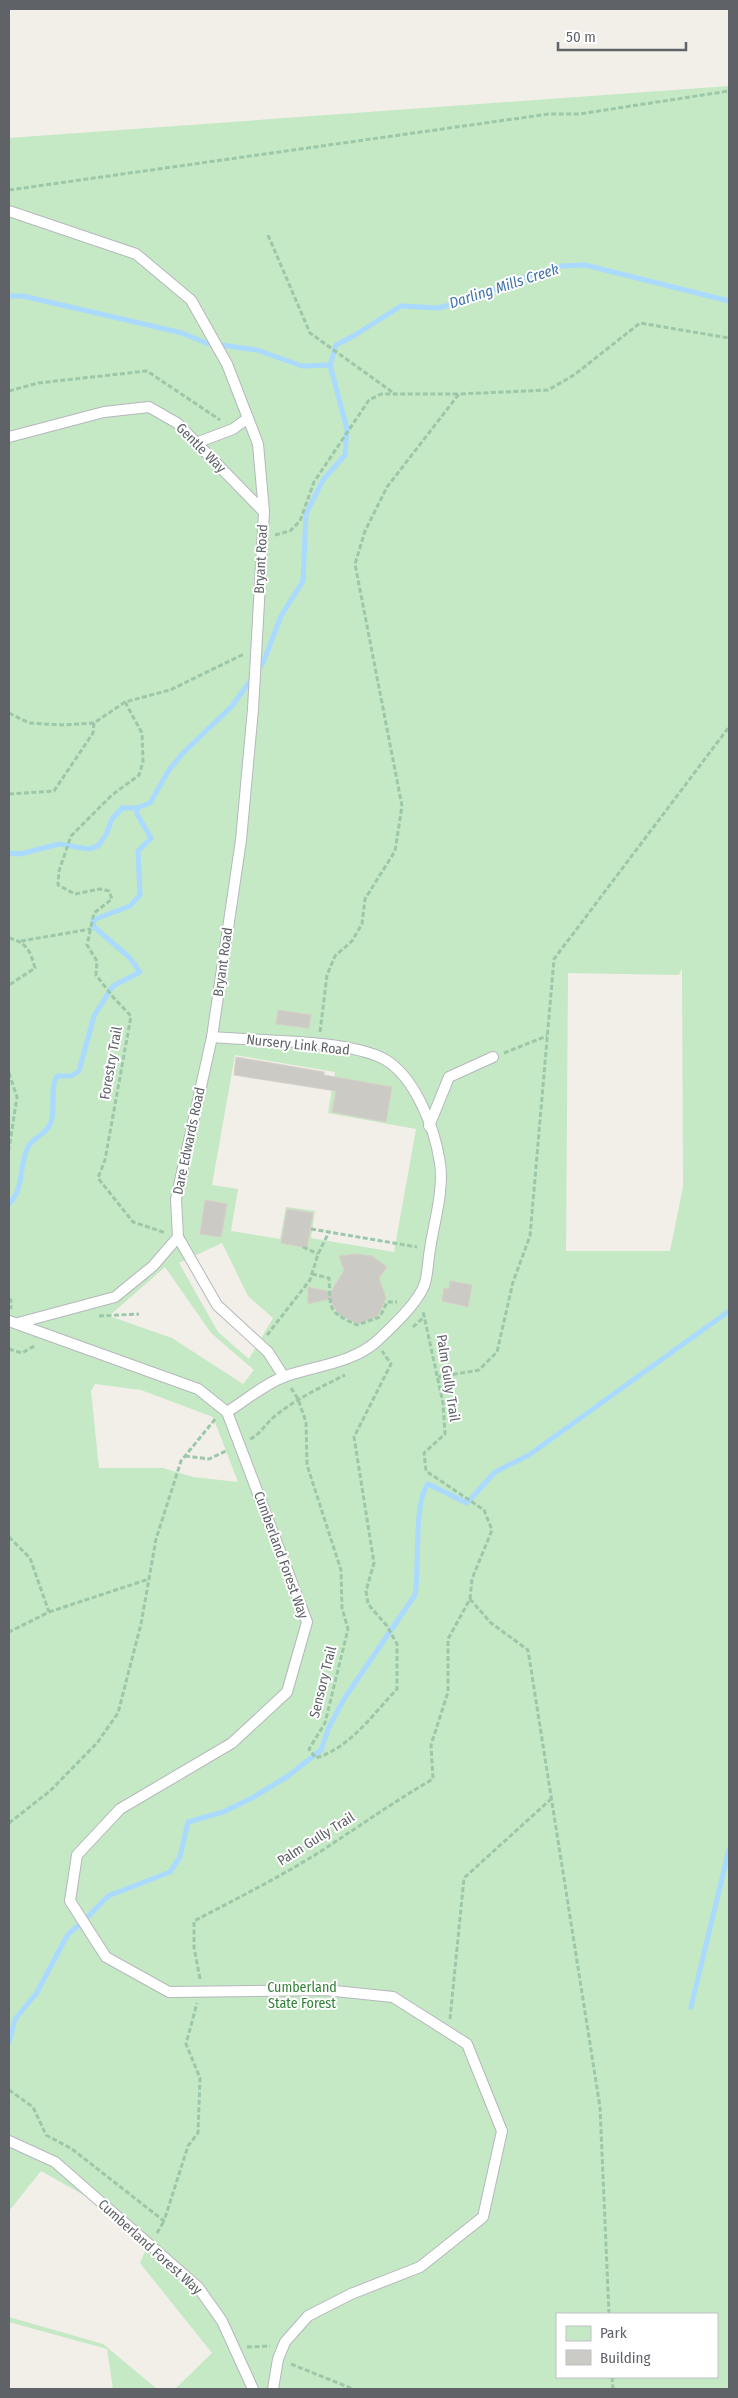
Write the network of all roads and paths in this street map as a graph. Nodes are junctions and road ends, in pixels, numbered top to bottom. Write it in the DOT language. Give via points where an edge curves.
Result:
graph roads {
  1 [pos="729,91"];
  2 [pos="9,190"];
  3 [pos="9,211"];
  4 [pos="268,235"];
  5 [pos="729,338"];
  6 [pos="9,391"];
  7 [pos="396,394"];
  8 [pos="459,394"];
  9 [pos="248,418"];
  10 [pos="233,429"];
  11 [pos="9,437"];
  12 [pos="196,443"];
  13 [pos="264,512"];
  14 [pos="262,538"];
  15 [pos="256,652"];
  16 [pos="126,702"];
  17 [pos="9,713"];
  18 [pos="94,723"];
  19 [pos="729,727"];
  20 [pos="727,734"];
  21 [pos="9,794"];
  22 [pos="91,929"];
  23 [pos="9,938"];
  24 [pos="21,941"];
  25 [pos="9,985"];
  26 [pos="547,1036"];
  27 [pos="212,1037"];
  28 [pos="319,1044"];
  29 [pos="493,1057"];
  30 [pos="9,1073"];
  31 [pos="429,1126"];
  32 [pos="9,1149"];
  33 [pos="310,1229"];
  34 [pos="329,1232"];
  35 [pos="178,1237"];
  36 [pos="302,1247"];
  37 [pos="430,1249"];
  38 [pos="318,1254"];
  39 [pos="312,1274"];
  40 [pos="9,1299"];
  41 [pos="414,1302"];
  42 [pos="9,1313"];
  43 [pos="139,1314"];
  44 [pos="425,1316"];
  45 [pos="94,1317"];
  46 [pos="13,1322"];
  47 [pos="411,1328"];
  48 [pos="50,1337"];
  49 [pos="376,1342"];
  50 [pos="260,1345"];
  51 [pos="391,1347"];
  52 [pos="9,1349"];
  53 [pos="384,1354"];
  54 [pos="375,1358"];
  55 [pos="350,1372"];
  56 [pos="284,1376"];
  57 [pos="438,1376"];
  58 [pos="298,1400"];
  59 [pos="228,1412"];
  60 [pos="240,1444"];
  61 [pos="185,1456"];
  62 [pos="9,1536"];
  63 [pos="149,1579"];
  64 [pos="470,1599"];
  65 [pos="49,1612"];
  66 [pos="9,1632"];
  67 [pos="551,1799"];
  68 [pos="9,1823"];
  69 [pos="202,1992"];
  70 [pos="448,2032"];
  71 [pos="9,2090"];
  72 [pos="9,2141"];
  73 [pos="609,2313"];
  74 [pos="285,2342"];
  75 [pos="232,2343"];
  76 [pos="278,2359"];
  77 [pos="253,2389"];
  78 [pos="273,2389"];
  79 [pos="353,2389"];
  1 -- 2 [label="path"];
  3 -- 9 [label="lane, Bryant Road" via="136,254 191,300 228,364"];
  4 -- 7 [label="path" via="310,334"];
  5 -- 8 [label="path" via="640,323 574,375 548,390"];
  6 -- 10 [label="path" via="38,383 146,371"];
  7 -- 8 [label="path"];
  7 -- 14 [label="path" via="381,394 369,400 314,482 300,521 290,531"];
  8 -- 28 [label="path" via="388,487 365,531 355,564 402,806 395,851 366,899 362,924 352,941 335,956 327,974"];
  9 -- 10 [label="lane"];
  9 -- 13 [label="lane, Bryant Road" via="258,444"];
  10 -- 12 [label="lane"];
  11 -- 12 [label="lane, Gentle Way" via="104,412 149,407 177,423"];
  12 -- 13 [label="lane, Gentle Way"];
  13 -- 14 [label="lane, Bryant Road"];
  14 -- 15 [label="lane, Bryant Road"];
  15 -- 16 [label="path" via="170,690"];
  15 -- 27 [label="lane, Bryant Road" via="241,840"];
  16 -- 18 [label="path"];
  16 -- 22 [label="path, Forestry Trail" via="142,733 143,762 139,775 112,795 71,836 59,871 58,885 75,894 100,889 109,891 112,899 94,913"];
  17 -- 18 [label="path" via="29,723 62,726"];
  18 -- 21 [label="path" via="93,733 54,791"];
  19 -- 20 [label="path"];
  20 -- 26 [label="path" via="554,959"];
  22 -- 24 [label="path"];
  22 -- 35 [label="path, Forestry Trail" via="87,945 97,961 96,975 131,1016 105,1160 98,1178 133,1222"];
  23 -- 24 [label="path"];
  24 -- 25 [label="path" via="31,953 35,968"];
  26 -- 29 [label="path"];
  26 -- 57 [label="path" via="530,1236 513,1282 497,1352 479,1370"];
  27 -- 28 [label="lane, Nursery Link Road"];
  27 -- 35 [label="lane, Dare Edwards Road" via="176,1199"];
  28 -- 31 [label="lane, Nursery Link Road" via="382,1059 400,1071 414,1088"];
  29 -- 31 [label="lane" via="450,1077"];
  30 -- 32 [label="path" via="17,1097"];
  31 -- 37 [label="lane, Nursery Link Road" via="440,1163 440,1193"];
  33 -- 34 [label="path"];
  34 -- 37 [label="path"];
  34 -- 38 [label="path"];
  35 -- 46 [label="lane" via="154,1266 115,1297"];
  35 -- 50 [label="lane" via="217,1305"];
  36 -- 38 [label="path"];
  37 -- 41 [label="lane, Nursery Link Road" via="425,1283"];
  38 -- 39 [label="path"];
  39 -- 41 [label="path" via="329,1278 329,1302 337,1316 357,1325 380,1317 388,1302"];
  39 -- 50 [label="path"];
  40 -- 42 [label="path"];
  41 -- 44 [label="path, Palm Gully Trail"];
  41 -- 49 [label="lane, Nursery Link Road"];
  43 -- 45 [label="path"];
  44 -- 47 [label="path"];
  44 -- 57 [label="path, Palm Gully Trail"];
  46 -- 48 [label="lane"];
  48 -- 52 [label="path" via="22,1353"];
  48 -- 59 [label="lane" via="198,1389"];
  49 -- 53 [label="path"];
  49 -- 56 [label="lane, Nursery Link Road" via="350,1356"];
  50 -- 56 [label="lane"];
  51 -- 53 [label="path"];
  53 -- 54 [label="path"];
  53 -- 58 [label="path, Sensory Trail" via="391,1364 354,1437 374,1563 366,1591 368,1604 397,1644 397,1689 353,1736 330,1754 316,1758 309,1749 325,1724 348,1629 342,1608 341,1570 307,1465 306,1422"];
  55 -- 58 [label="path"];
  56 -- 58 [label="path, Sensory Trail"];
  56 -- 59 [label="lane, Nursery Link Road"];
  57 -- 64 [label="path, Palm Gully Trail" via="445,1434 424,1453 426,1471 484,1510 492,1530 472,1579"];
  58 -- 60 [label="path" via="274,1417 259,1435"];
  59 -- 60 [label="lane, Cumberland Forest Way"];
  59 -- 61 [label="path" via="214,1419"];
  60 -- 61 [label="path" via="209,1460"];
  60 -- 69 [label="lane, Cumberland Forest Way" via="308,1622 287,1692 232,1743 120,1809 77,1856 70,1901 106,1957 169,1992"];
  61 -- 63 [label="path" via="156,1539"];
  62 -- 65 [label="path" via="30,1558"];
  63 -- 65 [label="path"];
  63 -- 68 [label="path" via="118,1713 97,1743 50,1792"];
  64 -- 67 [label="path" via="491,1623 528,1650"];
  64 -- 69 [label="path, Palm Gully Trail" via="448,1639 448,1692 431,1745 434,1779 392,1802 318,1853 194,1921 194,1947"];
  65 -- 66 [label="path"];
  67 -- 70 [label="path" via="464,1878"];
  67 -- 73 [label="path" via="600,2107"];
  69 -- 70 [label="lane, Cumberland Forest Way" via="325,1990 393,1997"];
  69 -- 71 [label="path" via="194,2007 186,2044 200,2078 198,2133 188,2146 164,2221 72,2149 46,2135 34,2107"];
  70 -- 74 [label="lane, Cumberland Forest Way" via="467,2044 502,2131 483,2217 420,2267 351,2294 308,2316"];
  72 -- 75 [label="lane, Cumberland Forest Way" via="54,2162 198,2287 222,2321"];
  74 -- 75 [label="path" via="248,2347"];
  74 -- 76 [label="lane, Cumberland Forest Way"];
  75 -- 77 [label="lane, Cumberland Forest Way"];
  76 -- 78 [label="lane, Cumberland Forest Way"];
  76 -- 79 [label="path"];
}
